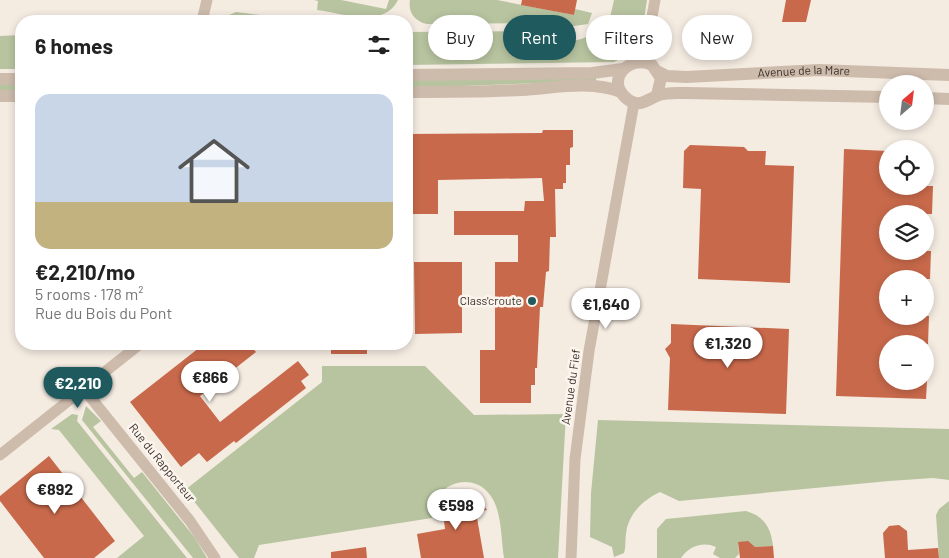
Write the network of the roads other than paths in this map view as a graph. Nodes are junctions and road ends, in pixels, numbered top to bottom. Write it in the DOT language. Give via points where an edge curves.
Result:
graph roads {
  1 [pos="207,0"];
  2 [pos="655,0"];
  3 [pos="203,15"];
  4 [pos="644,61"];
  5 [pos="623,69"];
  6 [pos="659,72"];
  7 [pos="413,75"];
  8 [pos="949,75"];
  9 [pos="0,79"];
  10 [pos="15,79"];
  11 [pos="413,92"];
  12 [pos="621,92"];
  13 [pos="657,95"];
  14 [pos="0,96"];
  15 [pos="15,96"];
  16 [pos="879,97"];
  17 [pos="934,98"];
  18 [pos="949,99"];
  19 [pos="634,102"];
  20 [pos="132,350"];
  21 [pos="83,388"];
  22 [pos="0,455"];
  23 [pos="215,558"];
  24 [pos="571,558"];
  1 -- 3 [label="street"];
  2 -- 4 [label="street"];
  4 -- 5 [label="street" via="630,63"];
  4 -- 6 [label="street"];
  5 -- 7 [label="street" via="592,73"];
  5 -- 12 [label="street" via="619,80"];
  6 -- 8 [label="street, Avenue de la Mare" via="686,78 820,70"];
  6 -- 13 [label="street" via="661,84"];
  9 -- 10 [label="street"];
  11 -- 12 [label="street" via="588,86"];
  12 -- 19 [label="street"];
  13 -- 16 [label="street, Avenue de la Mare" via="726,92"];
  13 -- 19 [label="street, Avenue de la Mare" via="647,102"];
  14 -- 15 [label="street"];
  17 -- 18 [label="street"];
  19 -- 24 [label="street, Avenue du Fief" via="589,351 574,459"];
  20 -- 21 [label="street"];
  21 -- 22 [label="street"];
  21 -- 23 [label="street, Rue du Rapporteur" via="190,521"];
}
